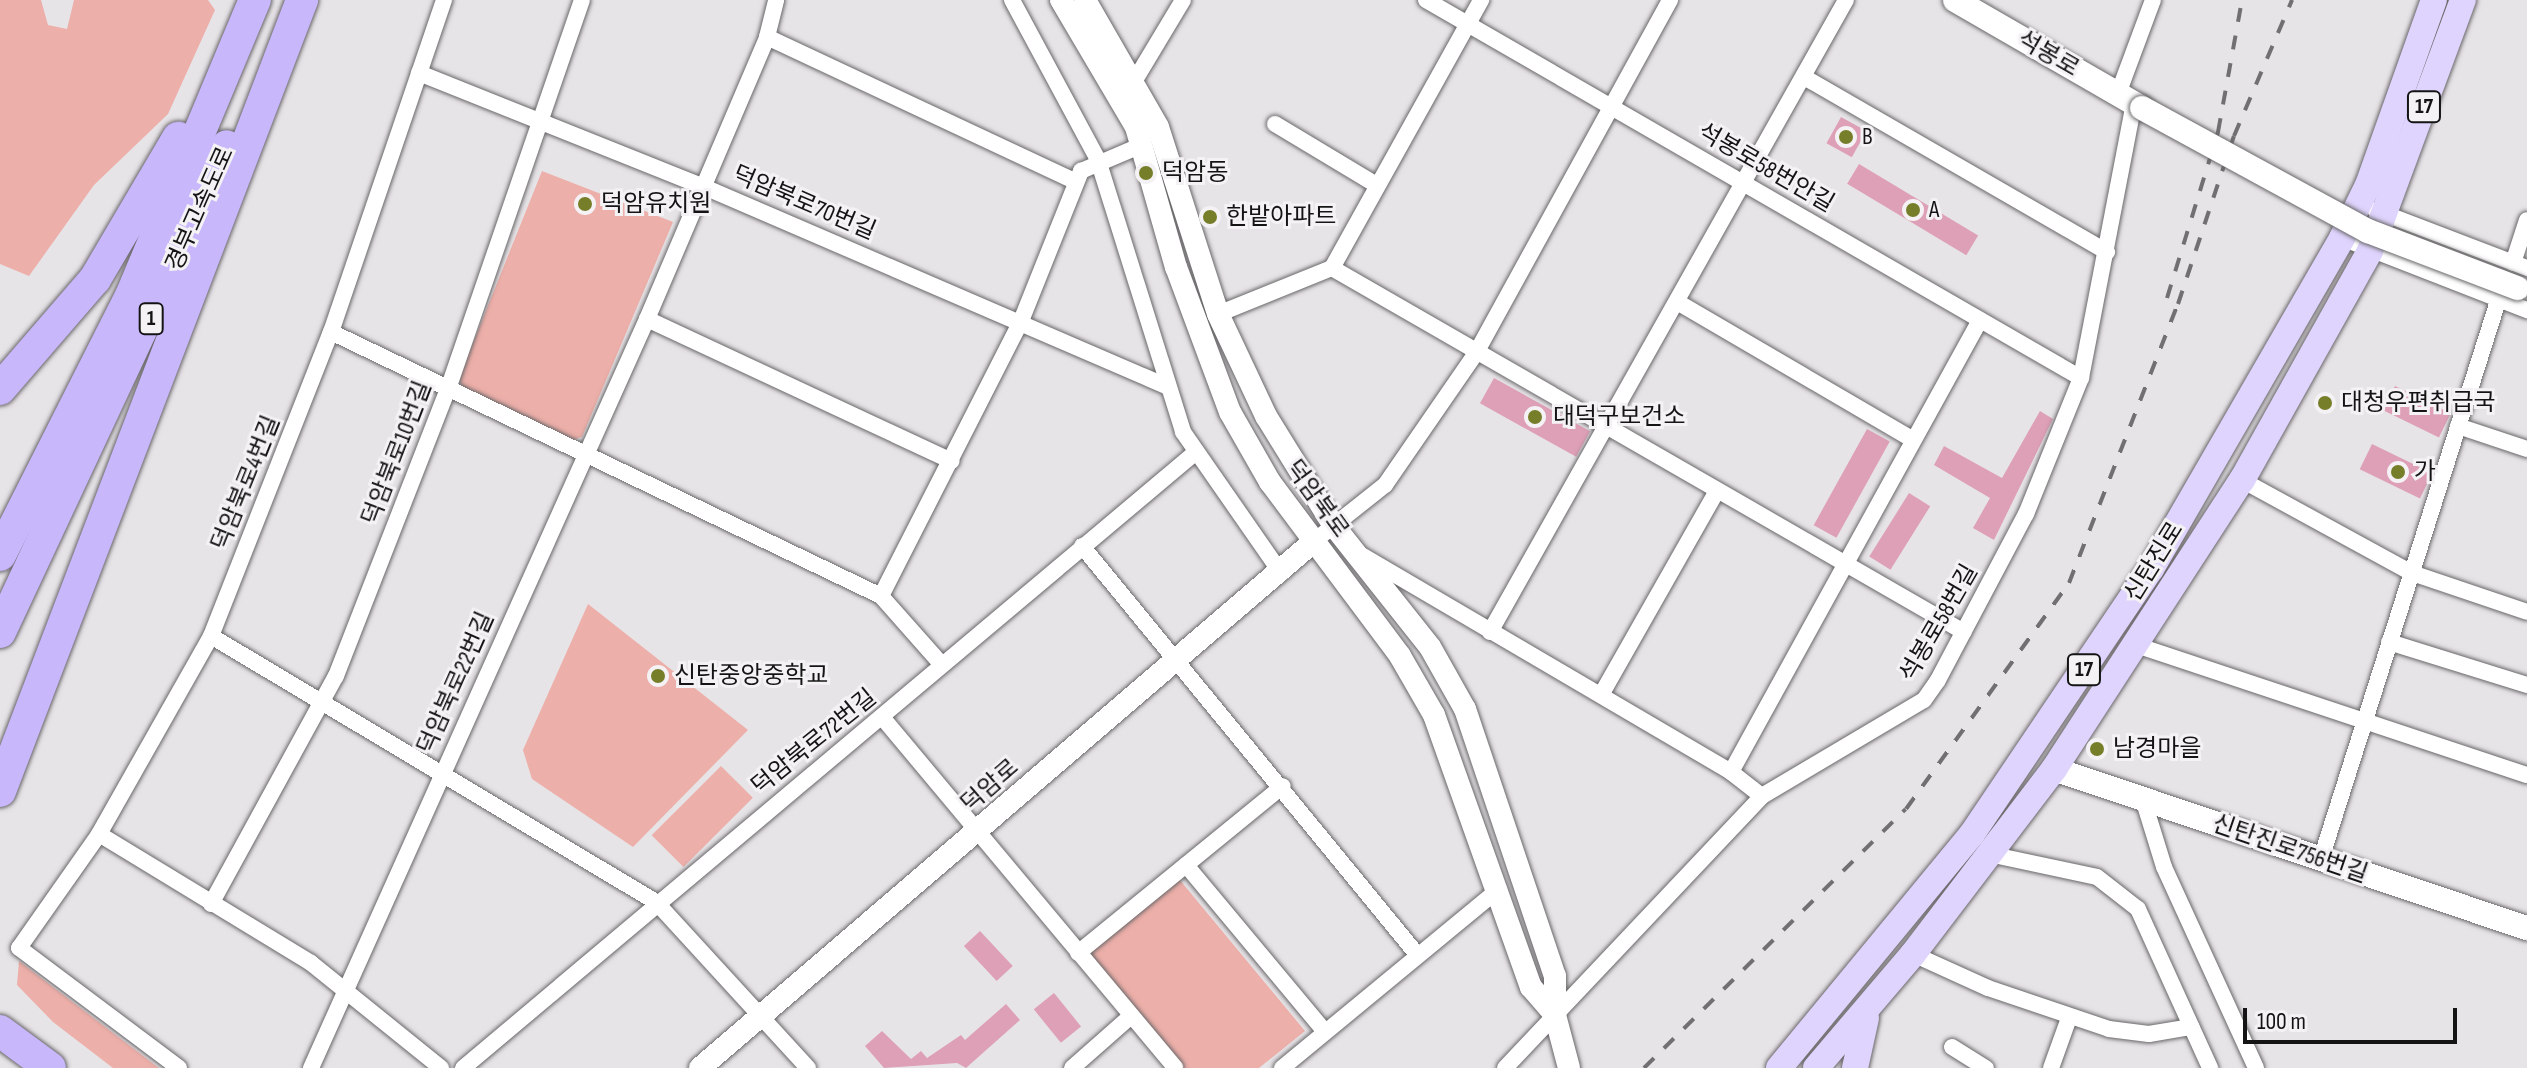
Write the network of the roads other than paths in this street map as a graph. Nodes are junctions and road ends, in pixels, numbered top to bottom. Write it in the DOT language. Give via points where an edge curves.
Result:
graph roads {
  1 [pos="252,0"];
  2 [pos="291,0"];
  3 [pos="302,0"];
  4 [pos="444,0"];
  5 [pos="582,0"];
  6 [pos="776,0"];
  7 [pos="1012,0"];
  8 [pos="1061,0"];
  9 [pos="1085,0"];
  10 [pos="1183,0"];
  11 [pos="1426,0"];
  12 [pos="1481,0"];
  13 [pos="1670,0"];
  14 [pos="1846,0"];
  15 [pos="1955,0"];
  16 [pos="2153,0"];
  17 [pos="2434,0"];
  18 [pos="2463,0"];
  19 [pos="1470,21"];
  20 [pos="767,37"];
  21 [pos="419,73"];
  22 [pos="1804,77"];
  23 [pos="1135,80"];
  24 [pos="2131,102"];
  25 [pos="1611,105"];
  26 [pos="538,123"];
  27 [pos="1275,124"];
  28 [pos="1142,145"];
  29 [pos="1098,160"];
  30 [pos="1075,181"];
  31 [pos="1375,184"];
  32 [pos="1745,185"];
  33 [pos="702,186"];
  34 [pos="2359,203"];
  35 [pos="2385,215"];
  36 [pos="2527,220"];
  37 [pos="2342,238"];
  38 [pos="2370,251"];
  39 [pos="2107,252"];
  40 [pos="1332,268"];
  41 [pos="2518,287"];
  42 [pos="1679,303"];
  43 [pos="1218,314"];
  44 [pos="647,319"];
  45 [pos="1980,320"];
  46 [pos="1021,321"];
  47 [pos="331,332"];
  48 [pos="2279,351"];
  49 [pos="1476,353"];
  50 [pos="2081,378"];
  51 [pos="1166,386"];
  52 [pos="0,389"];
  53 [pos="448,389"];
  54 [pos="2282,407"];
  55 [pos="1604,424"];
  56 [pos="2458,426"];
  57 [pos="1912,439"];
  58 [pos="2527,449"];
  59 [pos="1195,453"];
  60 [pos="585,458"];
  61 [pos="952,461"];
  62 [pos="2242,480"];
  63 [pos="1717,491"];
  64 [pos="1334,526"];
  65 [pos="1313,542"];
  66 [pos="1082,546"];
  67 [pos="1356,551"];
  68 [pos="0,555"];
  69 [pos="1846,563"];
  70 [pos="1281,573"];
  71 [pos="2412,573"];
  72 [pos="881,596"];
  73 [pos="2527,612"];
  74 [pos="0,632"];
  75 [pos="1490,632"];
  76 [pos="1964,632"];
  77 [pos="211,636"];
  78 [pos="2389,642"];
  79 [pos="2136,645"];
  80 [pos="1174,661"];
  81 [pos="942,665"];
  82 [pos="2527,685"];
  83 [pos="1601,695"];
  84 [pos="325,701"];
  85 [pos="882,717"];
  86 [pos="2364,721"];
  87 [pos="2054,769"];
  88 [pos="1731,772"];
  89 [pos="442,774"];
  90 [pos="2527,775"];
  91 [pos="1283,786"];
  92 [pos="0,791"];
  93 [pos="1762,796"];
  94 [pos="2143,799"];
  95 [pos="976,832"];
  96 [pos="99,834"];
  97 [pos="1989,854"];
  98 [pos="2321,859"];
  99 [pos="1186,865"];
  100 [pos="1499,889"];
  101 [pos="656,902"];
  102 [pos="211,904"];
  103 [pos="2527,928"];
  104 [pos="1415,952"];
  105 [pos="1078,953"];
  106 [pos="1913,954"];
  107 [pos="346,988"];
  108 [pos="1871,1004"];
  109 [pos="763,1015"];
  110 [pos="1555,1015"];
  111 [pos="1131,1016"];
  112 [pos="2069,1018"];
  113 [pos="2191,1027"];
  114 [pos="0,1031"];
  115 [pos="1325,1032"];
  116 [pos="1952,1047"];
  117 [pos="0,1055"];
  118 [pos="1823,1061"];
  119 [pos="35,1068"];
  120 [pos="50,1068"];
  121 [pos="179,1068"];
  122 [pos="311,1068"];
  123 [pos="441,1068"];
  124 [pos="463,1068"];
  125 [pos="700,1068"];
  126 [pos="808,1068"];
  127 [pos="1072,1068"];
  128 [pos="1175,1068"];
  129 [pos="1282,1068"];
  130 [pos="1505,1068"];
  131 [pos="1569,1068"];
  132 [pos="1779,1068"];
  133 [pos="1855,1068"];
  134 [pos="1986,1068"];
  135 [pos="2051,1068"];
  136 [pos="2210,1068"];
  137 [pos="2256,1068"];
  1 -- 52 [label="highway" via="122,238 61,324"];
  1 -- 68 [label="highway, 경부고속도로 / 1" via="131,296"];
  2 -- 74 [label="highway, 경부고속도로 / 1" via="158,304"];
  3 -- 92 [label="highway"];
  4 -- 21 [label="street, 덕암북로4번길"];
  5 -- 26 [label="street, 덕암북로10번길"];
  6 -- 20 [label="street, 덕암북로22번길"];
  7 -- 29 [label="street"];
  8 -- 28 [label="street, 덕암북로" via="1112,82"];
  9 -- 23 [label="street, 덕암북로"];
  10 -- 23 [label="street"];
  11 -- 19 [label="street, 석봉로58번안길"];
  12 -- 19 [label="street"];
  13 -- 25 [label="street"];
  14 -- 22 [label="street"];
  15 -- 24 [label="main road, 석봉로"];
  16 -- 24 [label="street, 석봉로58번길"];
  17 -- 34 [label="main road, 신탄진로 / 17"];
  18 -- 35 [label="main road, 신탄진로 / 17"];
  19 -- 25 [label="street, 석봉로58번안길"];
  19 -- 31 [label="street"];
  20 -- 30 [label="street"];
  20 -- 33 [label="street, 덕암북로22번길"];
  21 -- 26 [label="street, 덕암북로70번길"];
  21 -- 47 [label="street, 덕암북로4번길"];
  22 -- 32 [label="street"];
  22 -- 39 [label="street"];
  23 -- 43 [label="street, 덕암북로" via="1158,127"];
  24 -- 39 [label="street, 석봉로58번길"];
  24 -- 41 [label="main road, 석봉로, bridge" via="2368,231"];
  25 -- 32 [label="street, 석봉로58번안길"];
  25 -- 49 [label="street"];
  26 -- 33 [label="street, 덕암북로70번길"];
  26 -- 53 [label="street, 덕암북로10번길"];
  27 -- 31 [label="street"];
  28 -- 29 [label="street"];
  28 -- 65 [label="street, 덕암북로" via="1176,267 1230,412"];
  29 -- 30 [label="street"];
  29 -- 51 [label="street"];
  30 -- 46 [label="street"];
  31 -- 40 [label="street"];
  32 -- 42 [label="street"];
  32 -- 45 [label="street, 석봉로58번안길"];
  33 -- 44 [label="street, 덕암북로22번길"];
  33 -- 46 [label="street, 덕암북로70번길"];
  34 -- 35 [label="street"];
  34 -- 37 [label="main road, 신탄진로 / 17"];
  35 -- 38 [label="main road, 신탄진로 / 17"];
  35 -- 41 [label="street"];
  36 -- 41 [label="street"];
  37 -- 38 [label="street"];
  37 -- 48 [label="main road, 신탄진로 / 17"];
  38 -- 41 [label="street"];
  38 -- 54 [label="main road, 신탄진로 / 17"];
  39 -- 50 [label="street, 석봉로58번길"];
  40 -- 43 [label="street"];
  40 -- 49 [label="street"];
  41 -- 56 [label="street"];
  42 -- 55 [label="street"];
  42 -- 57 [label="street"];
  43 -- 64 [label="street, 덕암북로" via="1266,416"];
  44 -- 60 [label="street, 덕암북로22번길"];
  44 -- 61 [label="street"];
  45 -- 50 [label="street, 석봉로58번안길"];
  45 -- 57 [label="street"];
  46 -- 51 [label="street, 덕암북로70번길"];
  46 -- 61 [label="street"];
  47 -- 53 [label="street"];
  47 -- 77 [label="street, 덕암북로4번길"];
  48 -- 54 [label="main road" via="2294,351 2295,359 2284,378"];
  48 -- 132 [label="main road, 신탄진로 / 17" via="2151,569 1972,834"];
  49 -- 55 [label="street"];
  49 -- 64 [label="street" via="1385,485"];
  50 -- 76 [label="street, 석봉로58번길" via="2026,514"];
  51 -- 59 [label="street"];
  53 -- 60 [label="street"];
  53 -- 84 [label="street, 덕암북로10번길"];
  54 -- 62 [label="main road, 신탄진로 / 17"];
  55 -- 63 [label="street"];
  55 -- 75 [label="street"];
  56 -- 58 [label="street"];
  56 -- 71 [label="street"];
  57 -- 69 [label="street"];
  59 -- 66 [label="street, 덕암북로72번길"];
  59 -- 70 [label="street"];
  60 -- 72 [label="street"];
  60 -- 89 [label="street, 덕암북로22번길"];
  61 -- 72 [label="street"];
  62 -- 71 [label="street"];
  62 -- 79 [label="main road, 신탄진로 / 17"];
  63 -- 69 [label="street"];
  63 -- 83 [label="street"];
  64 -- 65 [label="street"];
  64 -- 67 [label="street, 덕암북로"];
  65 -- 70 [label="street, 덕암로"];
  65 -- 100 [label="street, 덕암북로" via="1400,656 1434,715"];
  66 -- 80 [label="street"];
  66 -- 81 [label="street, 덕암북로72번길"];
  67 -- 75 [label="street"];
  67 -- 110 [label="street, 덕암북로" via="1430,647 1465,709 1555,976"];
  69 -- 76 [label="street"];
  69 -- 88 [label="street"];
  70 -- 80 [label="street, 덕암로"];
  71 -- 73 [label="street"];
  71 -- 78 [label="street"];
  72 -- 81 [label="street"];
  75 -- 83 [label="street"];
  76 -- 93 [label="street, 석봉로58번길" via="1924,700"];
  77 -- 84 [label="street"];
  77 -- 96 [label="street, 덕암북로4번길"];
  78 -- 82 [label="street"];
  78 -- 86 [label="street"];
  79 -- 86 [label="street"];
  79 -- 87 [label="main road, 신탄진로 / 17"];
  80 -- 91 [label="street"];
  80 -- 95 [label="street, 덕암로"];
  81 -- 85 [label="street, 덕암북로72번길"];
  83 -- 88 [label="street"];
  84 -- 89 [label="street"];
  84 -- 102 [label="street, 덕암북로10번길"];
  85 -- 95 [label="street"];
  85 -- 101 [label="street, 덕암북로72번길"];
  86 -- 90 [label="street"];
  86 -- 98 [label="street"];
  87 -- 94 [label="main road, 신탄진로756번길"];
  87 -- 97 [label="main road, 신탄진로 / 17"];
  88 -- 93 [label="street"];
  89 -- 101 [label="street"];
  89 -- 107 [label="street, 덕암북로22번길"];
  91 -- 99 [label="street"];
  91 -- 104 [label="street"];
  93 -- 110 [label="street, 석봉로58번길"];
  94 -- 98 [label="main road, 신탄진로756번길"];
  94 -- 137 [label="street" via="2164,867"];
  95 -- 105 [label="street"];
  95 -- 109 [label="street, 덕암로"];
  96 -- 102 [label="street"];
  96 -- 121 [label="street, 덕암북로4번길" via="19,948"];
  97 -- 106 [label="main road, 신탄진로 / 17"];
  97 -- 113 [label="street" via="2087,874 2118,890 2154,933"];
  98 -- 103 [label="main road, 신탄진로756번길"];
  99 -- 105 [label="street"];
  99 -- 115 [label="street"];
  100 -- 104 [label="street"];
  100 -- 110 [label="street, 덕암북로" via="1531,987"];
  101 -- 109 [label="street"];
  101 -- 124 [label="street, 덕암북로72번길"];
  102 -- 107 [label="street"];
  104 -- 115 [label="street"];
  105 -- 111 [label="street"];
  106 -- 108 [label="main road, 신탄진로 / 17"];
  106 -- 112 [label="street"];
  107 -- 122 [label="street, 덕암북로22번길"];
  107 -- 123 [label="street"];
  108 -- 118 [label="main road, 신탄진로 / 17"];
  108 -- 133 [label="main road" via="1855,1047"];
  109 -- 125 [label="street, 덕암로"];
  109 -- 126 [label="street"];
  110 -- 130 [label="street, 석봉로58번길"];
  110 -- 131 [label="street, 덕암북로"];
  111 -- 127 [label="street"];
  111 -- 128 [label="street"];
  112 -- 113 [label="street" via="2149,1034"];
  112 -- 135 [label="street"];
  113 -- 136 [label="street"];
  114 -- 120 [label="highway"];
  115 -- 129 [label="street"];
  116 -- 134 [label="street"];
  117 -- 119 [label="highway"];
}
